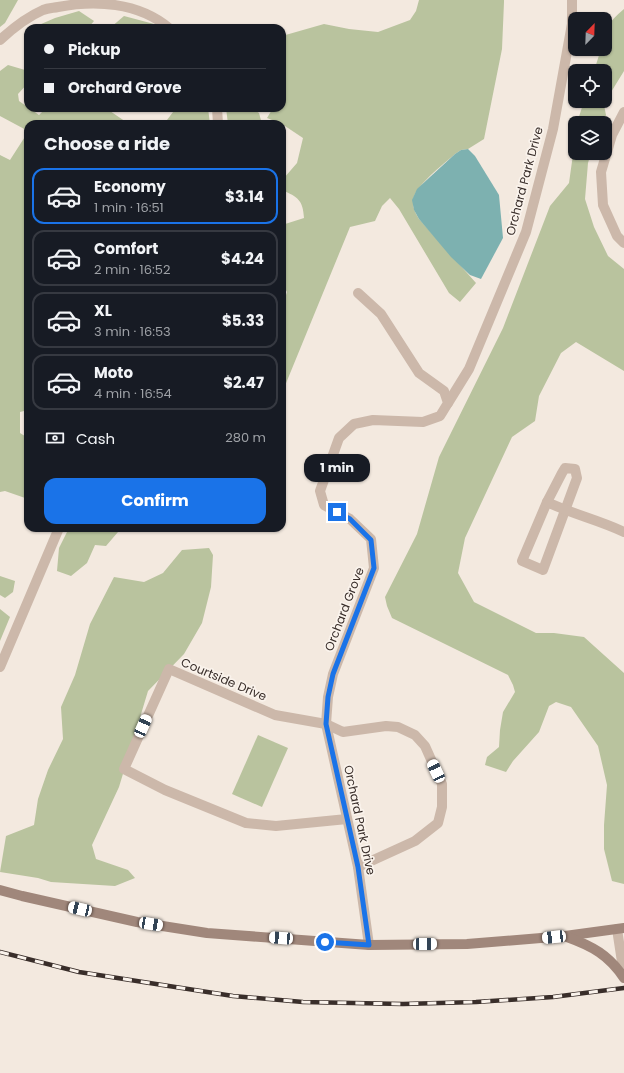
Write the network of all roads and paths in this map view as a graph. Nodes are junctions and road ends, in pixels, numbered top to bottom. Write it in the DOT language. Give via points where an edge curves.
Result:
graph roads {
  1 [pos="572,0"];
  2 [pos="162,24"];
  3 [pos="0,40"];
  4 [pos="624,112"];
  5 [pos="624,243"];
  6 [pos="358,293"];
  7 [pos="448,402"];
  8 [pos="548,502"];
  9 [pos="566,511"];
  10 [pos="57,532"];
  11 [pos="624,532"];
  12 [pos="0,666"];
  13 [pos="326,724"];
  14 [pos="347,819"];
  15 [pos="358,867"];
  16 [pos="0,890"];
  17 [pos="620,928"];
  18 [pos="565,936"];
  19 [pos="369,945"];
  20 [pos="624,976"];
  1 -- 7 [label="street, Orchard Park Drive" via="572,24 553,129 526,232 469,369"];
  2 -- 3 [label="street" via="145,13 111,2 74,3 44,10 13,27"];
  4 -- 5 [label="street" via="612,135 601,172 603,205 617,236"];
  6 -- 7 [label="street" via="381,314 419,373 444,391"];
  7 -- 13 [label="street, Orchard Grove" via="440,416 423,422 374,420 354,424 339,438 320,491 324,505 350,519 371,540 374,568 333,674"];
  8 -- 9 [label="street"];
  8 -- 9 [label="street" via="566,468 575,469 577,478"];
  8 -- 9 [label="street" via="522,561 543,570"];
  9 -- 11 [label="street"];
  10 -- 12 [label="street"];
  13 -- 14 [label="street, Orchard Park Drive"];
  13 -- 14 [label="street, Courtside Drive" via="276,715 169,669 124,769 165,790 246,823 276,826"];
  13 -- 15 [label="street" via="343,732 386,726 398,727 415,735 425,746 442,784 442,807 438,823 415,841"];
  14 -- 15 [label="street, Orchard Park Drive"];
  15 -- 19 [label="street, Orchard Park Drive"];
  16 -- 19 [label="main road" via="137,922 207,933"];
  17 -- 18 [label="main road"];
  17 -- 20 [label="street"];
  18 -- 19 [label="main road" via="468,944"];
  18 -- 20 [label="main road" via="585,943 604,955"];
}
